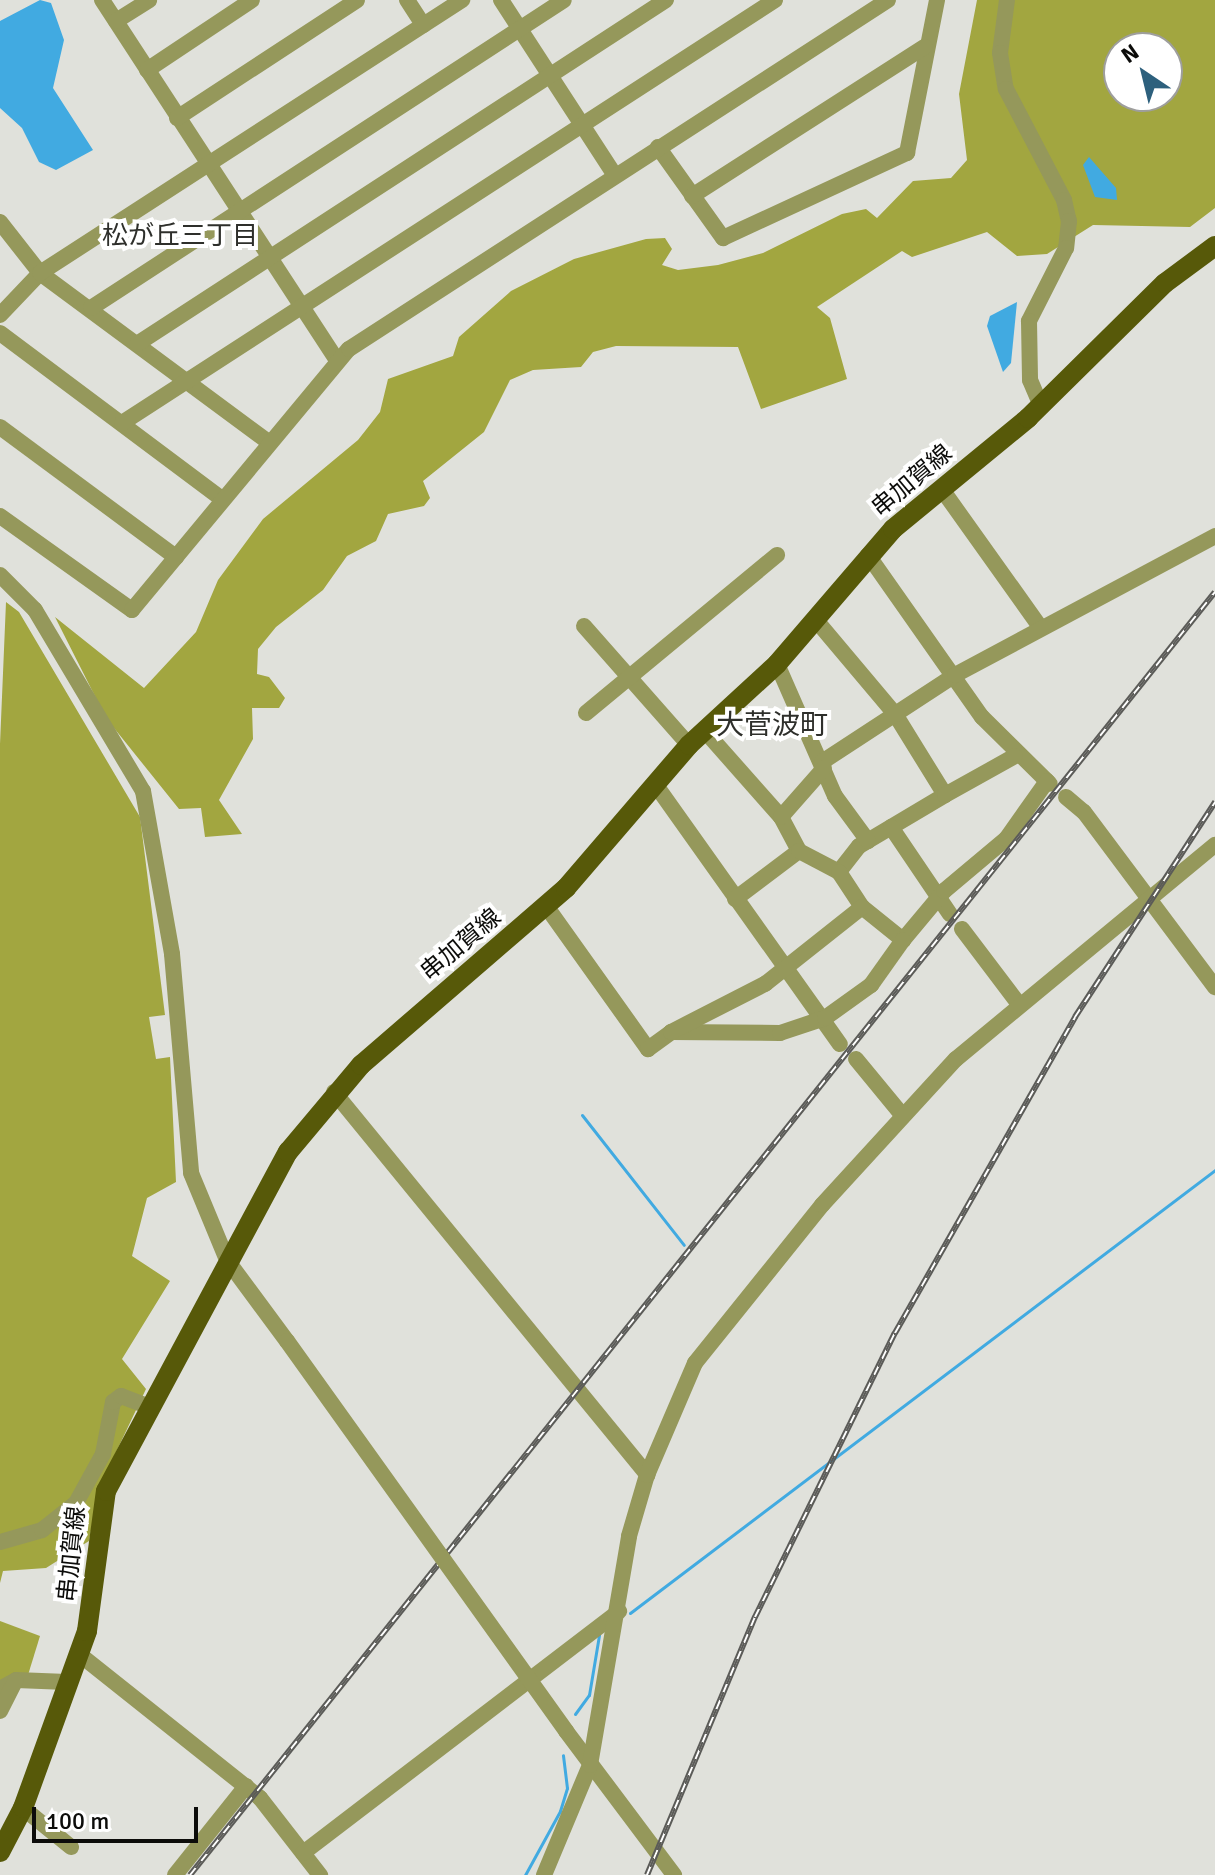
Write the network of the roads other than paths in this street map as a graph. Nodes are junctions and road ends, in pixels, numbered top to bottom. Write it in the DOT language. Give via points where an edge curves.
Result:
graph roads {
  1 [pos="102,0"];
  2 [pos="149,0"];
  3 [pos="252,0"];
  4 [pos="357,0"];
  5 [pos="407,0"];
  6 [pos="462,0"];
  7 [pos="501,0"];
  8 [pos="564,0"];
  9 [pos="666,0"];
  10 [pos="775,0"];
  11 [pos="888,0"];
  12 [pos="937,0"];
  13 [pos="1007,0"];
  14 [pos="116,21"];
  15 [pos="423,25"];
  16 [pos="519,29"];
  17 [pos="924,47"];
  18 [pos="147,70"];
  19 [pos="550,75"];
  20 [pos="177,118"];
  21 [pos="582,124"];
  22 [pos="658,147"];
  23 [pos="207,166"];
  24 [pos="614,174"];
  25 [pos="692,196"];
  26 [pos="238,212"];
  27 [pos="0,222"];
  28 [pos="1215,246"];
  29 [pos="266,257"];
  30 [pos="40,273"];
  31 [pos="299,307"];
  32 [pos="91,308"];
  33 [pos="0,315"];
  34 [pos="0,333"];
  35 [pos="137,344"];
  36 [pos="337,360"];
  37 [pos="185,380"];
  38 [pos="1040,404"];
  39 [pos="122,423"];
  40 [pos="0,427"];
  41 [pos="268,442"];
  42 [pos="941,488"];
  43 [pos="222,499"];
  44 [pos="0,516"];
  45 [pos="1215,536"];
  46 [pos="777,555"];
  47 [pos="868,555"];
  48 [pos="176,557"];
  49 [pos="0,575"];
  50 [pos="815,619"];
  51 [pos="584,626"];
  52 [pos="1041,628"];
  53 [pos="777,664"];
  54 [pos="955,675"];
  55 [pos="629,679"];
  56 [pos="586,713"];
  57 [pos="895,714"];
  58 [pos="704,730"];
  59 [pos="689,745"];
  60 [pos="1015,756"];
  61 [pos="823,765"];
  62 [pos="655,784"];
  63 [pos="945,795"];
  64 [pos="1066,797"];
  65 [pos="781,817"];
  66 [pos="891,827"];
  67 [pos="868,841"];
  68 [pos="1215,845"];
  69 [pos="799,851"];
  70 [pos="839,872"];
  71 [pos="1148,897"];
  72 [pos="939,898"];
  73 [pos="735,899"];
  74 [pos="546,906"];
  75 [pos="862,907"];
  76 [pos="950,914"];
  77 [pos="962,929"];
  78 [pos="903,940"];
  79 [pos="788,966"];
  80 [pos="1215,987"];
  81 [pos="1018,1003"];
  82 [pos="825,1018"];
  83 [pos="671,1032"];
  84 [pos="840,1044"];
  85 [pos="856,1059"];
  86 [pos="334,1092"];
  87 [pos="903,1116"];
  88 [pos="227,1260"];
  89 [pos="147,1406"];
  90 [pos="647,1475"];
  91 [pos="0,1542"];
  92 [pos="619,1611"];
  93 [pos="79,1654"];
  94 [pos="16,1680"];
  95 [pos="67,1682"];
  96 [pos="0,1689"];
  97 [pos="0,1711"];
  98 [pos="590,1765"];
  99 [pos="246,1786"];
  100 [pos="23,1808"];
  101 [pos="71,1847"];
  102 [pos="0,1852"];
  103 [pos="303,1853"];
  104 [pos="175,1875"];
  105 [pos="320,1875"];
  106 [pos="544,1875"];
  107 [pos="674,1875"];
  1 -- 14 [label="street"];
  2 -- 14 [label="street"];
  3 -- 18 [label="street"];
  4 -- 20 [label="street"];
  5 -- 15 [label="street"];
  6 -- 15 [label="street"];
  7 -- 16 [label="street"];
  8 -- 16 [label="street"];
  9 -- 19 [label="street"];
  10 -- 21 [label="street"];
  11 -- 22 [label="street"];
  12 -- 17 [label="street"];
  13 -- 38 [label="street" via="1000,53 1006,89 1064,200 1069,221 1066,248 1029,321 1029,370"];
  14 -- 18 [label="street"];
  15 -- 23 [label="street"];
  16 -- 19 [label="street"];
  16 -- 26 [label="street"];
  17 -- 25 [label="street"];
  17 -- 25 [label="street" via="907,153 723,238"];
  18 -- 20 [label="street"];
  19 -- 21 [label="street"];
  19 -- 29 [label="street"];
  20 -- 23 [label="street"];
  21 -- 24 [label="street"];
  21 -- 31 [label="street"];
  22 -- 24 [label="street"];
  22 -- 25 [label="street"];
  23 -- 26 [label="street"];
  23 -- 30 [label="street"];
  24 -- 36 [label="street"];
  26 -- 29 [label="street"];
  26 -- 32 [label="street"];
  27 -- 30 [label="street"];
  28 -- 38 [label="main road, 串加賀線" via="1165,283"];
  29 -- 31 [label="street"];
  29 -- 35 [label="street"];
  30 -- 32 [label="street"];
  30 -- 33 [label="street"];
  31 -- 36 [label="street"];
  31 -- 37 [label="street"];
  32 -- 35 [label="street"];
  34 -- 39 [label="street"];
  35 -- 37 [label="street"];
  36 -- 41 [label="street"];
  37 -- 39 [label="street"];
  37 -- 41 [label="street"];
  38 -- 42 [label="main road, 串加賀線"];
  39 -- 43 [label="street"];
  40 -- 48 [label="street"];
  41 -- 43 [label="street"];
  42 -- 47 [label="main road, 串加賀線"];
  42 -- 52 [label="street"];
  43 -- 48 [label="street"];
  44 -- 48 [label="street" via="128,610"];
  45 -- 52 [label="street"];
  46 -- 55 [label="street"];
  47 -- 50 [label="main road, 串加賀線"];
  47 -- 54 [label="street"];
  49 -- 88 [label="street" via="35,610 143,791 172,954 191,1173"];
  50 -- 53 [label="main road, 串加賀線"];
  50 -- 57 [label="street"];
  51 -- 55 [label="street"];
  52 -- 54 [label="street"];
  53 -- 58 [label="main road, 串加賀線"];
  53 -- 61 [label="street"];
  54 -- 57 [label="street"];
  54 -- 60 [label="street"];
  55 -- 56 [label="street"];
  55 -- 59 [label="street"];
  57 -- 61 [label="street"];
  57 -- 63 [label="street"];
  58 -- 59 [label="main road, 串加賀線"];
  58 -- 65 [label="street"];
  59 -- 62 [label="main road, 串加賀線"];
  60 -- 63 [label="street"];
  60 -- 72 [label="street" via="1049,782 1006,839"];
  61 -- 65 [label="street"];
  61 -- 67 [label="street"];
  62 -- 73 [label="street"];
  62 -- 74 [label="main road, 串加賀線"];
  63 -- 66 [label="street"];
  64 -- 71 [label="street"];
  65 -- 69 [label="street"];
  66 -- 67 [label="street"];
  66 -- 72 [label="street"];
  67 -- 70 [label="street"];
  68 -- 71 [label="street"];
  69 -- 70 [label="street"];
  69 -- 73 [label="street"];
  70 -- 75 [label="street"];
  71 -- 80 [label="street"];
  71 -- 81 [label="street"];
  72 -- 76 [label="street"];
  72 -- 78 [label="street"];
  73 -- 79 [label="street"];
  74 -- 83 [label="street" via="648,1049"];
  74 -- 86 [label="main road, 串加賀線"];
  75 -- 78 [label="street"];
  75 -- 79 [label="street"];
  77 -- 81 [label="street"];
  78 -- 82 [label="street" via="871,985"];
  79 -- 82 [label="street"];
  79 -- 83 [label="street" via="738,1000"];
  81 -- 87 [label="street"];
  82 -- 83 [label="street" via="780,1033"];
  82 -- 84 [label="street"];
  85 -- 87 [label="street"];
  86 -- 88 [label="main road, 串加賀線" via="288,1152"];
  86 -- 90 [label="street"];
  87 -- 90 [label="street" via="721,1326 673,1403"];
  88 -- 89 [label="main road, 串加賀線"];
  88 -- 98 [label="street, bridge"];
  89 -- 91 [label="street" via="121,1396 113,1402 103,1454 69,1513 42,1530"];
  89 -- 93 [label="main road, 串加賀線" via="106,1491 93,1608"];
  90 -- 92 [label="street" via="629,1536"];
  92 -- 98 [label="street"];
  92 -- 103 [label="street"];
  93 -- 95 [label="main road, 串加賀線"];
  93 -- 99 [label="street"];
  94 -- 95 [label="street"];
  94 -- 96 [label="street"];
  94 -- 97 [label="street"];
  95 -- 100 [label="main road, 串加賀線"];
  98 -- 106 [label="street"];
  98 -- 107 [label="street"];
  99 -- 103 [label="street"];
  99 -- 104 [label="street"];
  100 -- 101 [label="street"];
  100 -- 102 [label="main road, 串加賀線"];
  103 -- 105 [label="street"];
}
